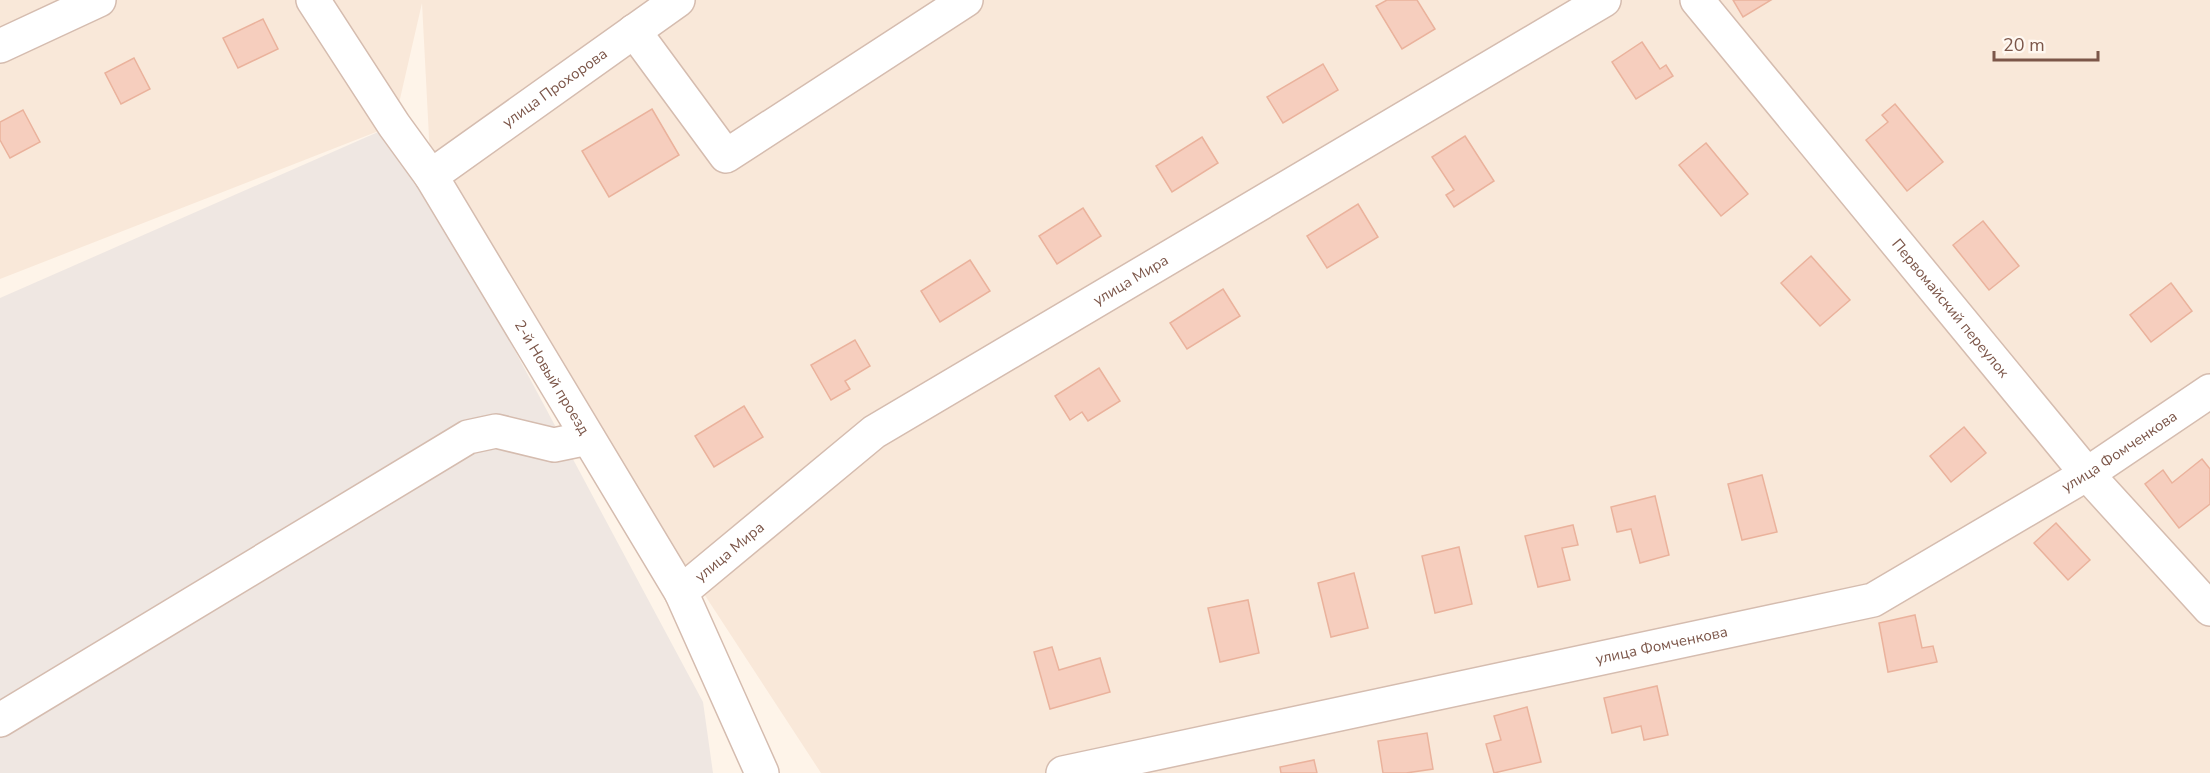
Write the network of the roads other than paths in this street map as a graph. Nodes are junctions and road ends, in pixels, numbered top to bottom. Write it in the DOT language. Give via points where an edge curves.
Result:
graph roads {
  1 [pos="99,0"];
  2 [pos="313,0"];
  3 [pos="678,0"];
  4 [pos="966,0"];
  5 [pos="1604,0"];
  6 [pos="1697,0"];
  7 [pos="634,31"];
  8 [pos="0,45"];
  9 [pos="431,176"];
  10 [pos="2210,391"];
  11 [pos="588,438"];
  12 [pos="2087,474"];
  13 [pos="681,592"];
  14 [pos="2210,609"];
  15 [pos="0,720"];
  16 [pos="762,773"];
  17 [pos="1063,773"];
  1 -- 8 [label="street"];
  2 -- 9 [label="street, 2-й Новый проезд"];
  3 -- 7 [label="street, улица Прохорова"];
  4 -- 7 [label="street" via="726,156"];
  5 -- 13 [label="street, улица Мира" via="874,432"];
  6 -- 12 [label="street, Первомайский переулок"];
  7 -- 9 [label="street, улица Прохорова"];
  9 -- 11 [label="street, 2-й Новый проезд"];
  10 -- 12 [label="street, улица Фомченкова"];
  11 -- 13 [label="street, 2-й Новый проезд"];
  11 -- 15 [label="street" via="554,445 496,431 468,436"];
  12 -- 14 [label="street, Первомайский переулок"];
  12 -- 17 [label="street, улица Фомченкова" via="1874,600"];
  13 -- 16 [label="street, 2-й Новый проезд"];
}
